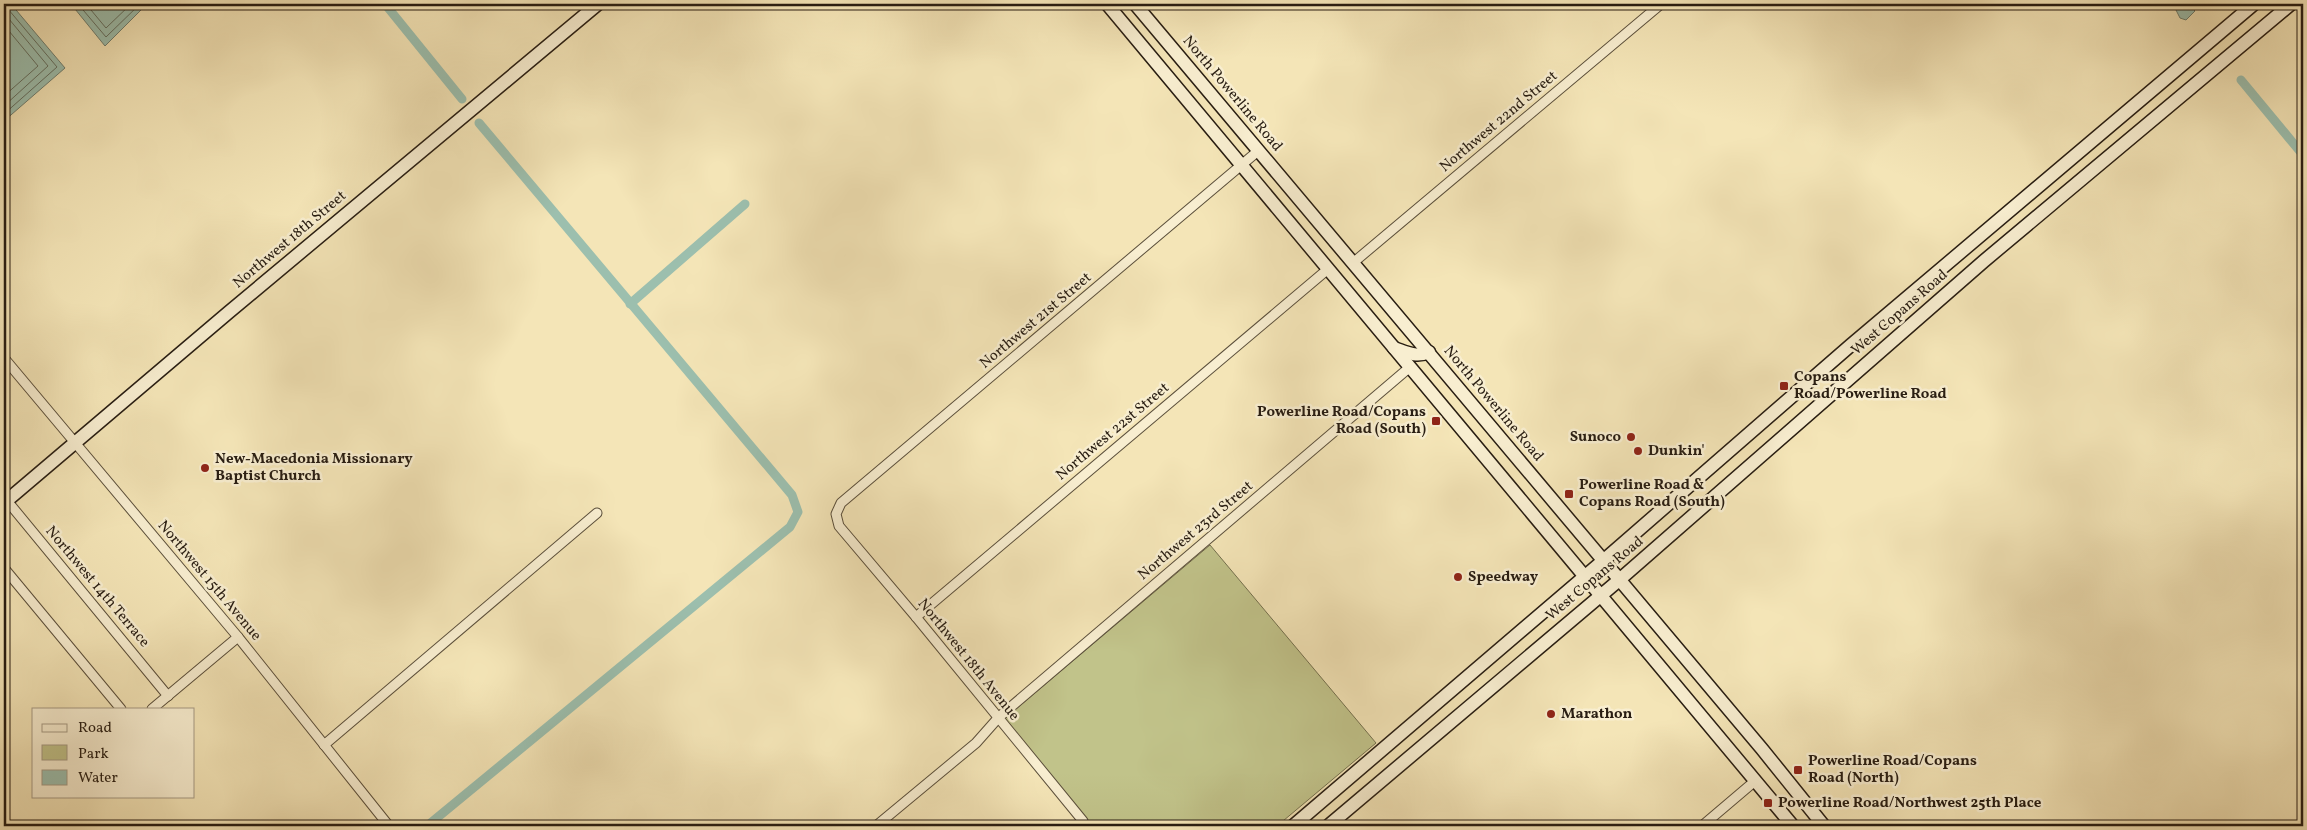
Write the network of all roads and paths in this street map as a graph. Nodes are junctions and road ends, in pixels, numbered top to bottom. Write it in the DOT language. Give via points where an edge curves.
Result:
graph roads {
  1 [pos="598,4"];
  2 [pos="1107,4"];
  3 [pos="1135,4"];
  4 [pos="1661,4"];
  5 [pos="2254,4"];
  6 [pos="2290,4"];
  7 [pos="1258,151"];
  8 [pos="1242,165"];
  9 [pos="1354,262"];
  10 [pos="1328,268"];
  11 [pos="1394,348"];
  12 [pos="1429,352"];
  13 [pos="4,358"];
  14 [pos="1410,367"];
  15 [pos="75,442"];
  16 [pos="5,500"];
  17 [pos="597,513"];
  18 [pos="836,514"];
  19 [pos="1604,560"];
  20 [pos="4,568"];
  21 [pos="1585,577"];
  22 [pos="1618,581"];
  23 [pos="1600,596"];
  24 [pos="916,616"];
  25 [pos="238,637"];
  26 [pos="168,696"];
  27 [pos="120,708"];
  28 [pos="153,708"];
  29 [pos="999,717"];
  30 [pos="324,746"];
  31 [pos="1756,781"];
  32 [pos="1082,822"];
  33 [pos="389,826"];
  34 [pos="876,826"];
  35 [pos="1293,826"];
  36 [pos="1328,826"];
  37 [pos="1702,826"];
  38 [pos="1793,826"];
  39 [pos="1824,826"];
  1 -- 15 [label="main road, Northwest 18th Street"];
  2 -- 8 [label="main road"];
  3 -- 7 [label="main road, North Powerline Road"];
  4 -- 9 [label="street, Northwest 22nd Street"];
  5 -- 19 [label="main road, West Copans Road" via="1851,345"];
  6 -- 22 [label="main road, West Copans Road" via="1984,261"];
  7 -- 8 [label="street, Northwest 21st Street"];
  7 -- 9 [label="main road, North Powerline Road"];
  8 -- 10 [label="main road"];
  8 -- 18 [label="street, Northwest 21st Street" via="841,503"];
  9 -- 12 [label="main road, North Powerline Road"];
  10 -- 11 [label="main road"];
  10 -- 24 [label="street, Northwest 22st Street"];
  11 -- 12 [label="main road" via="1421,356"];
  11 -- 14 [label="main road"];
  12 -- 19 [label="main road, North Powerline Road"];
  13 -- 15 [label="street, Northwest 15th Avenue"];
  14 -- 21 [label="main road"];
  14 -- 29 [label="street, Northwest 23rd Street"];
  15 -- 16 [label="main road, Northwest 18th Street"];
  15 -- 25 [label="street, Northwest 15th Avenue"];
  16 -- 26 [label="street, Northwest 14th Terrace"];
  17 -- 30 [label="street"];
  18 -- 24 [label="street, Northwest 18th Avenue" via="839,526"];
  19 -- 21 [label="main road, West Copans Road"];
  19 -- 22 [label="main road, North Powerline Road"];
  20 -- 27 [label="street"];
  21 -- 23 [label="main road"];
  21 -- 35 [label="main road, West Copans Road"];
  22 -- 23 [label="main road, West Copans Road"];
  22 -- 39 [label="main road, North Powerline Road"];
  23 -- 31 [label="main road"];
  23 -- 36 [label="main road, West Copans Road"];
  24 -- 29 [label="street, Northwest 18th Avenue"];
  25 -- 26 [label="street"];
  25 -- 30 [label="street, Northwest 15th Avenue"];
  26 -- 28 [label="street"];
  29 -- 32 [label="street, Northwest 18th Avenue"];
  29 -- 34 [label="street, Northwest 23rd Street" via="976,743"];
  30 -- 33 [label="street, Northwest 15th Avenue"];
  31 -- 37 [label="street"];
  31 -- 38 [label="main road"];
}
